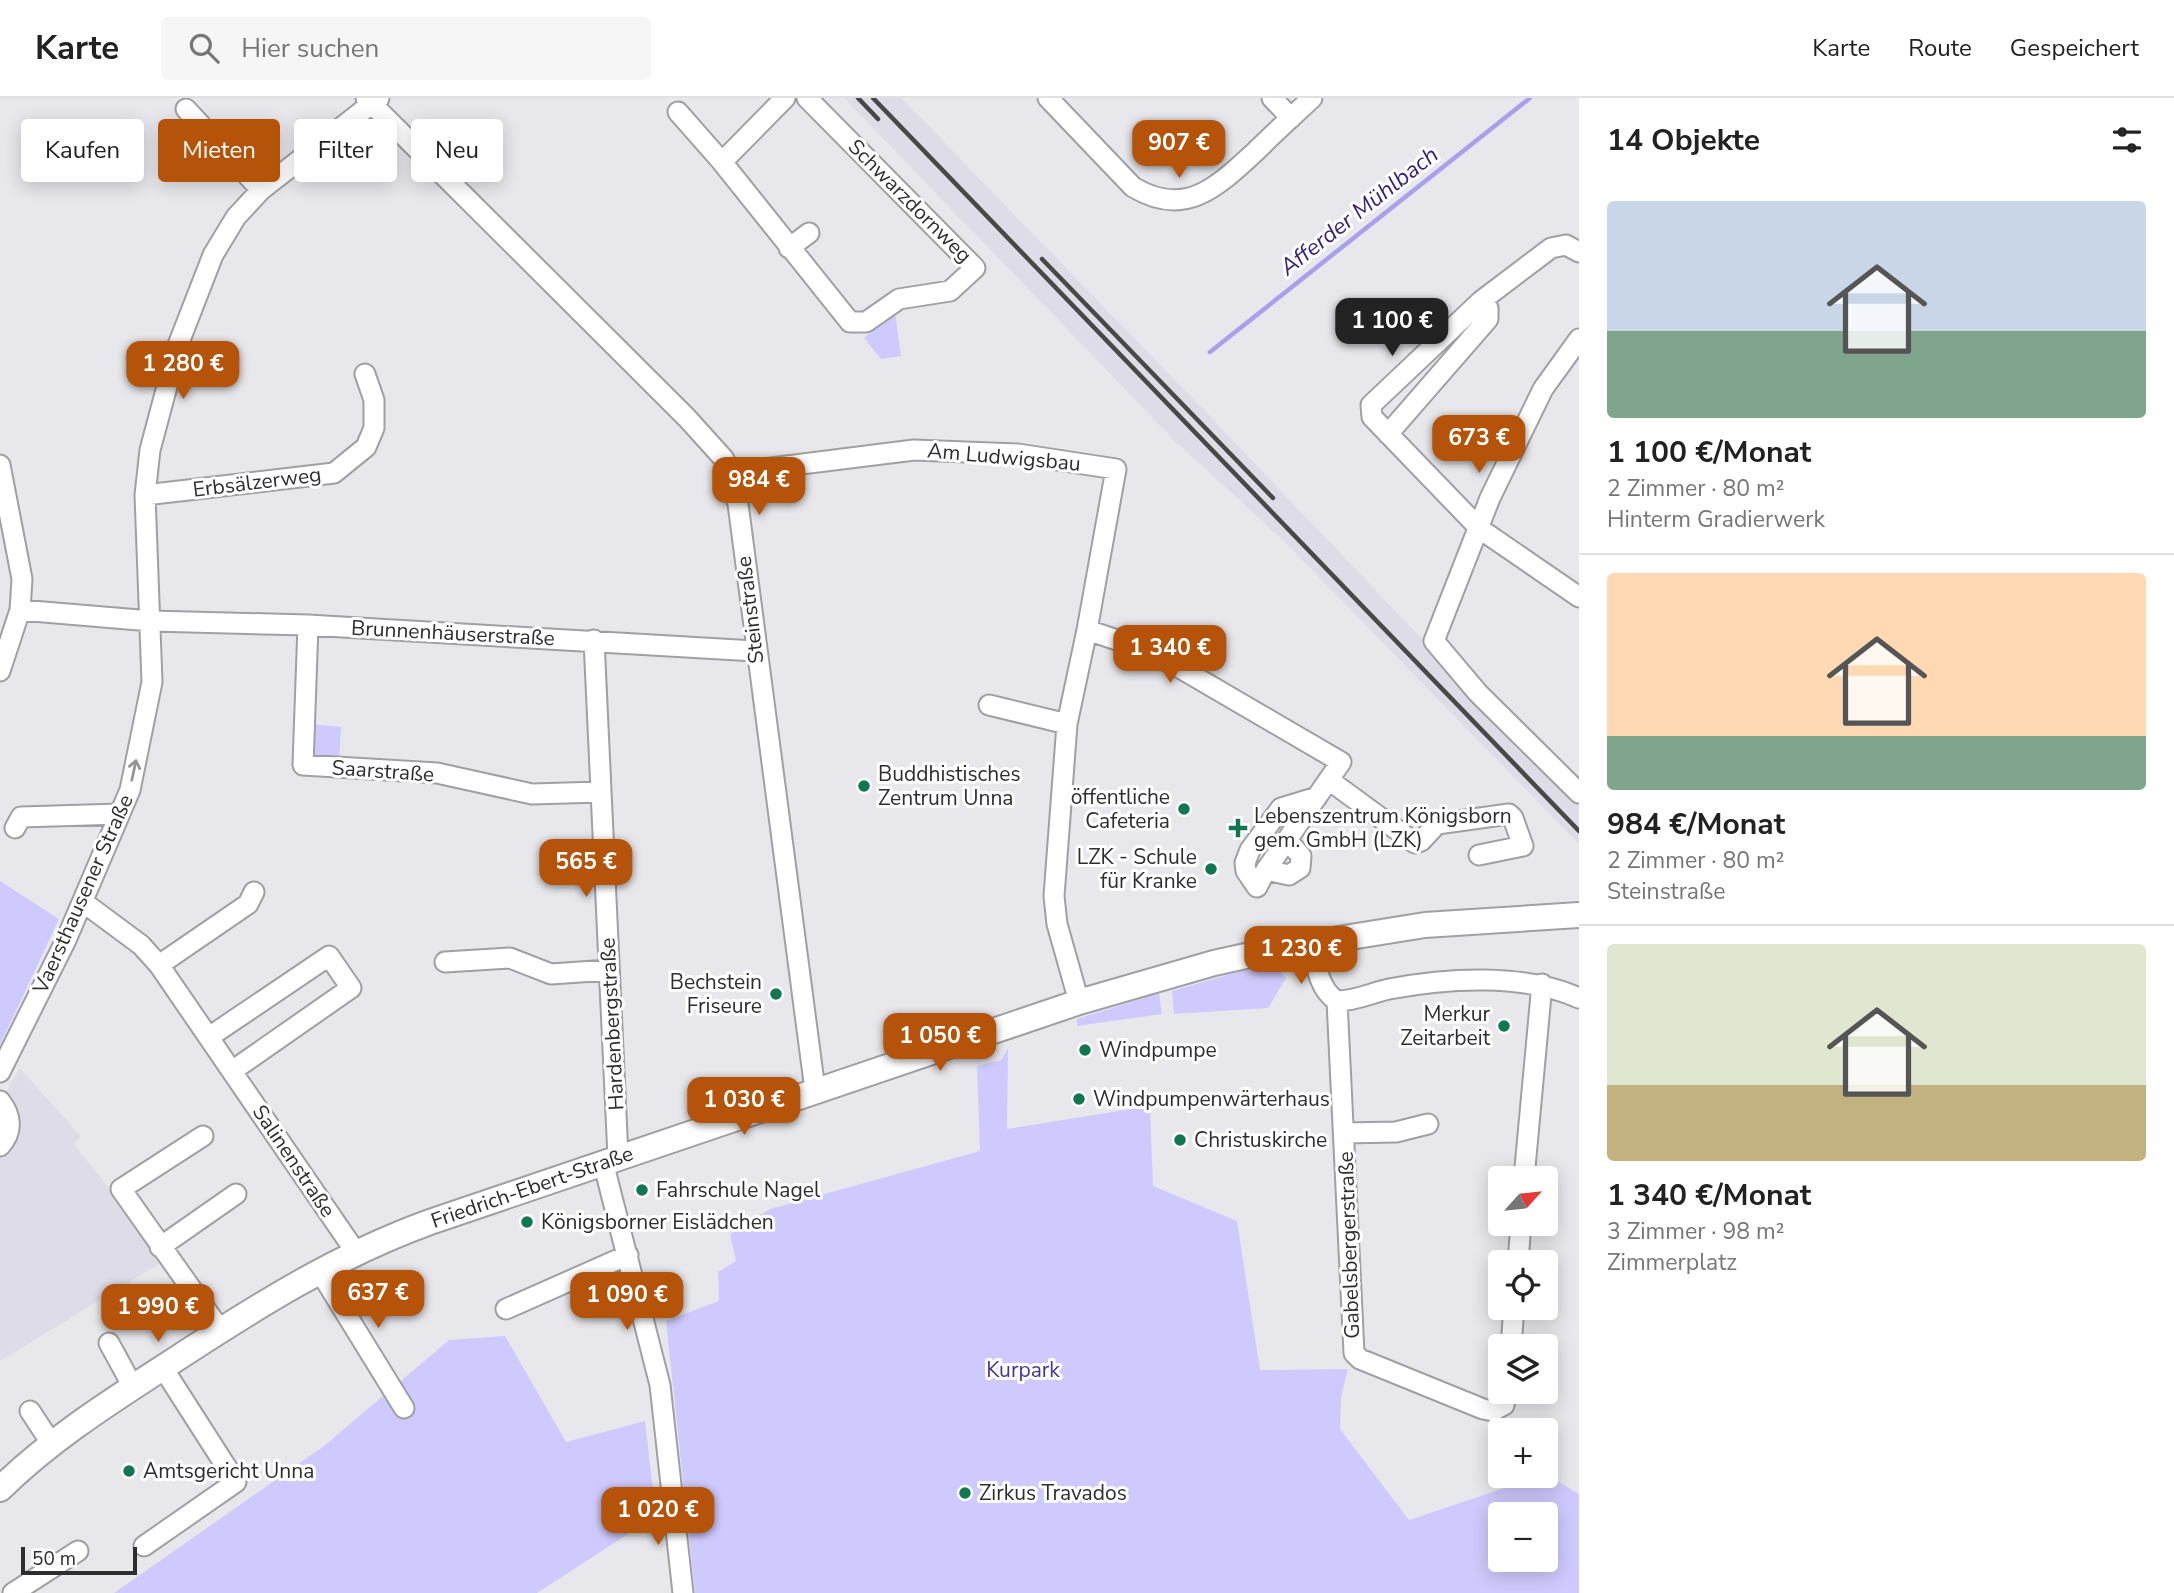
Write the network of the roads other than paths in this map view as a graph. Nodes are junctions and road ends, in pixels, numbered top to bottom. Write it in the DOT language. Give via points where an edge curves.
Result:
graph roads {
  1 [pos="785,98"];
  2 [pos="807,98"];
  3 [pos="1048,98"];
  4 [pos="1272,98"];
  5 [pos="1311,98"];
  6 [pos="373,100"];
  7 [pos="186,109"];
  8 [pos="678,112"];
  9 [pos="1291,118"];
  10 [pos="722,162"];
  11 [pos="261,190"];
  12 [pos="809,233"];
  13 [pos="789,248"];
  14 [pos="1579,252"];
  15 [pos="1482,301"];
  16 [pos="1579,339"];
  17 [pos="365,373"];
  18 [pos="1388,434"];
  19 [pos="0,465"];
  20 [pos="730,473"];
  21 [pos="145,495"];
  22 [pos="1480,529"];
  23 [pos="1579,597"];
  24 [pos="20,610"];
  25 [pos="151,621"];
  26 [pos="308,625"];
  27 [pos="1087,630"];
  28 [pos="594,640"];
  29 [pos="755,651"];
  30 [pos="0,671"];
  31 [pos="989,705"];
  32 [pos="1067,724"];
  33 [pos="1329,780"];
  34 [pos="601,792"];
  35 [pos="1579,793"];
  36 [pos="1317,797"];
  37 [pos="120,814"];
  38 [pos="15,828"];
  39 [pos="1287,840"];
  40 [pos="1479,855"];
  41 [pos="1266,870"];
  42 [pos="254,892"];
  43 [pos="83,902"];
  44 [pos="1579,915"];
  45 [pos="1312,943"];
  46 [pos="445,962"];
  47 [pos="159,965"];
  48 [pos="609,970"];
  49 [pos="1542,984"];
  50 [pos="1579,998"];
  51 [pos="1337,1001"];
  52 [pos="1079,1002"];
  53 [pos="209,1037"];
  54 [pos="233,1071"];
  55 [pos="0,1072"];
  56 [pos="814,1090"];
  57 [pos="0,1101"];
  58 [pos="1428,1125"];
  59 [pos="1344,1133"];
  60 [pos="203,1136"];
  61 [pos="0,1146"];
  62 [pos="610,1160"];
  63 [pos="1525,1166"];
  64 [pos="236,1194"];
  65 [pos="160,1247"];
  66 [pos="355,1251"];
  67 [pos="628,1255"];
  68 [pos="319,1270"];
  69 [pos="506,1309"];
  70 [pos="220,1331"];
  71 [pos="109,1343"];
  72 [pos="163,1368"];
  73 [pos="133,1387"];
  74 [pos="1504,1404"];
  75 [pos="404,1408"];
  76 [pos="30,1411"];
  77 [pos="51,1443"];
  78 [pos="0,1489"];
  79 [pos="144,1546"];
  80 [pos="78,1551"];
  81 [pos="13,1593"];
  82 [pos="683,1593"];
  1 -- 10 [label="street"];
  2 -- 13 [label="street, Schwarzdornweg" via="975,268 950,291 899,299 866,322 854,323"];
  3 -- 9 [label="street" via="1133,187 1165,200 1182,200 1210,190"];
  4 -- 9 [label="street"];
  5 -- 9 [label="street"];
  6 -- 11 [label="street, Vaersthausener Straße"];
  6 -- 20 [label="street, Steinstraße" via="687,418"];
  7 -- 11 [label="street"];
  8 -- 10 [label="street, Schwarzdornweg"];
  10 -- 13 [label="street, Schwarzdornweg"];
  11 -- 21 [label="street, Vaersthausener Straße" via="236,217 198,291 167,382 150,450"];
  12 -- 13 [label="street"];
  14 -- 15 [label="street" via="1558,244"];
  15 -- 18 [label="street" via="1488,319"];
  15 -- 18 [label="street" via="1371,405 1371,417"];
  16 -- 22 [label="street" via="1543,389 1490,498"];
  17 -- 21 [label="street, Erbsälzerweg" via="374,400 374,428 366,447 334,473"];
  18 -- 22 [label="street"];
  19 -- 24 [label="street" via="22,579"];
  20 -- 27 [label="street, Am Ludwigsbau" via="914,450 1018,454 1116,468"];
  20 -- 29 [label="street, Steinstraße"];
  21 -- 25 [label="street, Vaersthausener Straße"];
  22 -- 23 [label="street"];
  22 -- 35 [label="street" via="1434,641 1478,693"];
  24 -- 25 [label="street, Brunnenhäuserstraße"];
  24 -- 30 [label="street"];
  25 -- 26 [label="street, Brunnenhäuserstraße"];
  37 -- 25 [label="street, Vaersthausener Straße, one-way" via="130,790 152,682"];
  26 -- 28 [label="street, Brunnenhäuserstraße"];
  26 -- 34 [label="street, Saarstraße" via="303,765 437,773 532,794"];
  27 -- 32 [label="street"];
  27 -- 33 [label="street" via="1141,648 1180,668 1341,762"];
  28 -- 29 [label="street, Brunnenhäuserstraße"];
  28 -- 34 [label="street, Hardenbergstraße"];
  29 -- 56 [label="street, Steinstraße"];
  31 -- 32 [label="street"];
  32 -- 52 [label="street" via="1054,896 1057,924"];
  33 -- 36 [label="street"];
  33 -- 40 [label="street" via="1415,843 1437,824 1509,814 1523,846"];
  34 -- 48 [label="street, Hardenbergstraße"];
  36 -- 39 [label="street"];
  36 -- 41 [label="street" via="1281,808 1250,850 1246,871 1257,887"];
  37 -- 38 [label="street" via="21,817"];
  37 -- 43 [label="street, Vaersthausener Straße"];
  39 -- 41 [label="street"];
  39 -- 41 [label="street" via="1301,856 1300,868 1289,875"];
  42 -- 47 [label="street" via="248,904"];
  43 -- 47 [label="street, Salinenstraße" via="141,945"];
  43 -- 55 [label="street, Vaersthausener Straße"];
  44 -- 45 [label="main road, Friedrich-Ebert-Straße" via="1470,920"];
  45 -- 51 [label="street" via="1320,980"];
  45 -- 52 [label="main road, Friedrich-Ebert-Straße" via="1214,964"];
  46 -- 48 [label="street" via="510,958 551,974"];
  47 -- 53 [label="street, Salinenstraße"];
  48 -- 62 [label="street, Hardenbergstraße"];
  49 -- 50 [label="street"];
  49 -- 51 [label="street" via="1493,981 1406,986"];
  49 -- 63 [label="street"];
  51 -- 59 [label="street, Gabelsbergerstraße"];
  52 -- 56 [label="main road, Friedrich-Ebert-Straße"];
  53 -- 54 [label="street, Salinenstraße"];
  53 -- 54 [label="street" via="329,956 351,988"];
  54 -- 66 [label="street, Salinenstraße"];
  56 -- 62 [label="main road, Friedrich-Ebert-Straße"];
  57 -- 61 [label="street" via="10,1128"];
  58 -- 59 [label="street" via="1396,1132"];
  59 -- 74 [label="street, Gabelsbergerstraße" via="1354,1353 1483,1409"];
  60 -- 65 [label="street" via="121,1189"];
  62 -- 66 [label="main road, Friedrich-Ebert-Straße"];
  62 -- 67 [label="street, Hardenbergstraße"];
  64 -- 65 [label="street"];
  65 -- 70 [label="street"];
  66 -- 68 [label="main road, Friedrich-Ebert-Straße"];
  67 -- 69 [label="street"];
  67 -- 82 [label="street, Hardenbergstraße" via="660,1385"];
  68 -- 70 [label="main road, Friedrich-Ebert-Straße"];
  68 -- 75 [label="street"];
  70 -- 72 [label="main road, Friedrich-Ebert-Straße"];
  71 -- 73 [label="street"];
  72 -- 73 [label="main road, Friedrich-Ebert-Straße"];
  72 -- 79 [label="street" via="236,1482"];
  73 -- 77 [label="main road, Friedrich-Ebert-Straße"];
  76 -- 77 [label="street"];
  77 -- 78 [label="main road, Friedrich-Ebert-Straße"];
  80 -- 81 [label="street"];
}
